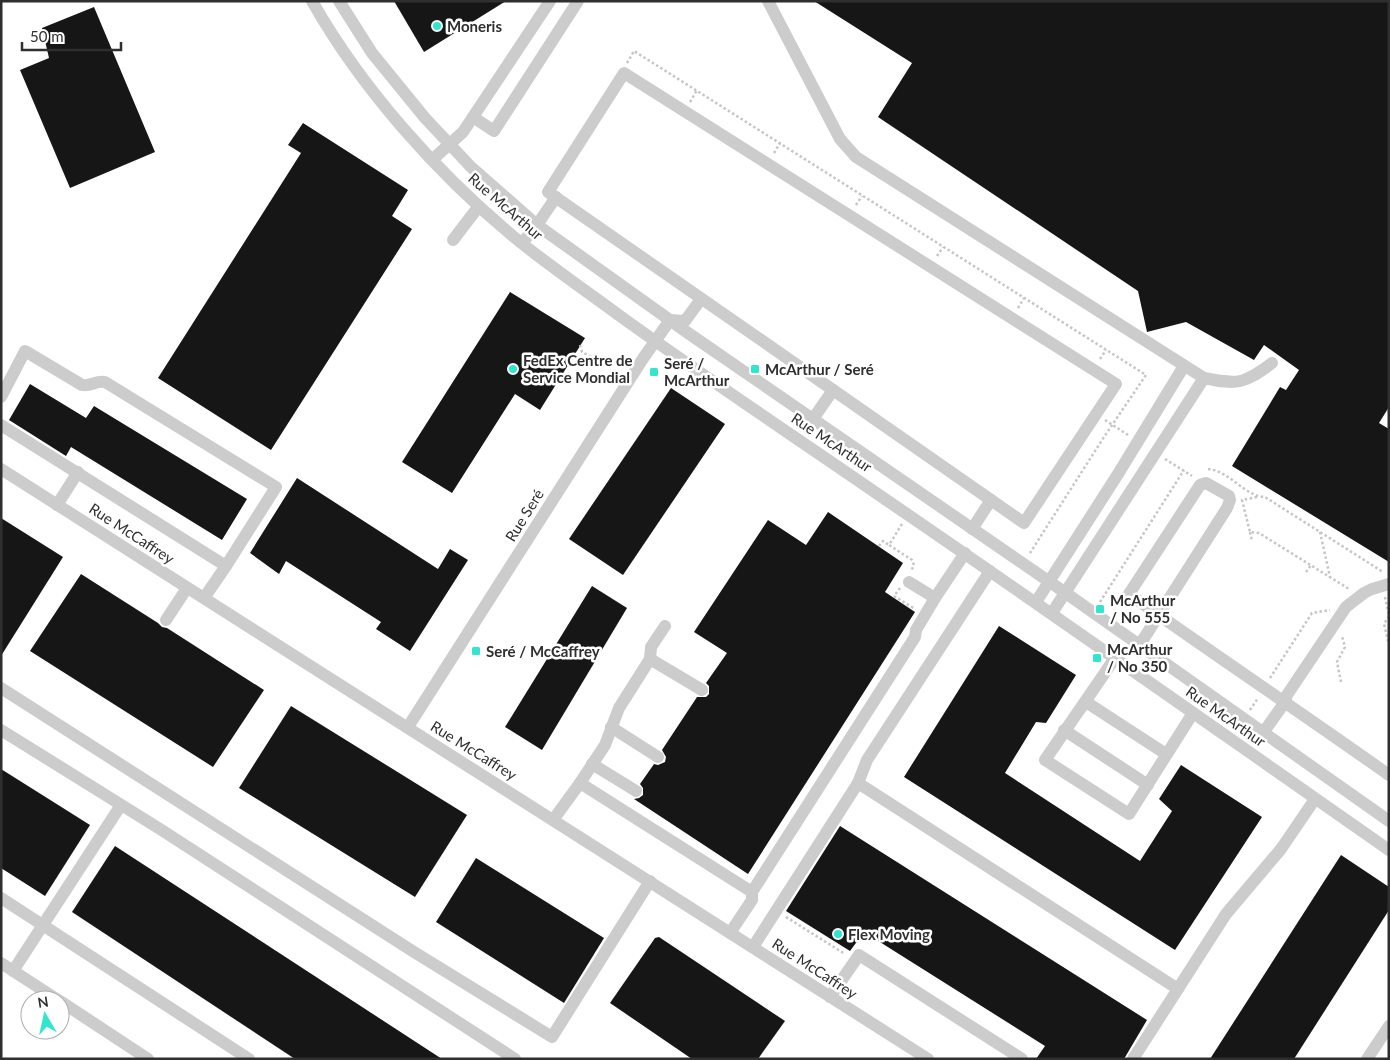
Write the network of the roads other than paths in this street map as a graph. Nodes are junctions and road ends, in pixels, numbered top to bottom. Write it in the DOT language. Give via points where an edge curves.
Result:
graph roads {
  1 [pos="312,1"];
  2 [pos="340,1"];
  3 [pos="550,1"];
  4 [pos="578,1"];
  5 [pos="768,1"];
  6 [pos="359,33"];
  7 [pos="339,45"];
  8 [pos="473,117"];
  9 [pos="449,144"];
  10 [pos="433,159"];
  11 [pos="556,197"];
  12 [pos="479,206"];
  13 [pos="537,225"];
  14 [pos="453,240"];
  15 [pos="522,243"];
  16 [pos="701,299"];
  17 [pos="670,320"];
  18 [pos="655,341"];
  19 [pos="1272,363"];
  20 [pos="1184,366"];
  21 [pos="1204,378"];
  22 [pos="833,390"];
  23 [pos="1,397"];
  24 [pos="813,419"];
  25 [pos="1,425"];
  26 [pos="1,469"];
  27 [pos="78,472"];
  28 [pos="991,500"];
  29 [pos="58,505"];
  30 [pos="972,529"];
  31 [pos="964,553"];
  32 [pos="226,566"];
  33 [pos="990,570"];
  34 [pos="1386,578"];
  35 [pos="906,581"];
  36 [pos="1049,582"];
  37 [pos="187,588"];
  38 [pos="1064,593"];
  39 [pos="204,598"];
  40 [pos="935,598"];
  41 [pos="1036,602"];
  42 [pos="1052,613"];
  43 [pos="1159,614"];
  44 [pos="166,620"];
  45 [pos="665,626"];
  46 [pos="1139,646"];
  47 [pos="1115,658"];
  48 [pos="650,659"];
  49 [pos="1,688"];
  50 [pos="702,690"];
  51 [pos="1086,702"];
  52 [pos="1285,702"];
  53 [pos="1193,713"];
  54 [pos="408,728"];
  55 [pos="612,728"];
  56 [pos="1,730"];
  57 [pos="1064,730"];
  58 [pos="1263,733"];
  59 [pos="1166,754"];
  60 [pos="658,757"];
  61 [pos="592,764"];
  62 [pos="1389,775"];
  63 [pos="580,783"];
  64 [pos="858,784"];
  65 [pos="1148,785"];
  66 [pos="636,791"];
  67 [pos="1315,799"];
  68 [pos="121,805"];
  69 [pos="553,820"];
  70 [pos="1389,821"];
  71 [pos="1389,850"];
  72 [pos="650,882"];
  73 [pos="752,892"];
  74 [pos="1,898"];
  75 [pos="43,925"];
  76 [pos="730,933"];
  77 [pos="754,947"];
  78 [pos="1,963"];
  79 [pos="13,971"];
  80 [pos="1178,988"];
  81 [pos="42,990"];
  82 [pos="830,997"];
  83 [pos="70,1008"];
  84 [pos="1389,1026"];
  85 [pos="1385,1040"];
  86 [pos="148,1059"];
  87 [pos="249,1059"];
  88 [pos="516,1059"];
  89 [pos="928,1059"];
  90 [pos="1022,1059"];
  91 [pos="1133,1059"];
  92 [pos="1367,1059"];
  1 -- 7 [label="street, Rue McArthur"];
  2 -- 6 [label="street, Rue McArthur"];
  3 -- 8 [label="street"];
  4 -- 8 [label="street" via="494,130"];
  5 -- 20 [label="street" via="840,139 856,157"];
  6 -- 7 [label="street"];
  6 -- 9 [label="street, Rue McArthur" via="405,95"];
  7 -- 10 [label="street, Rue McArthur" via="381,101"];
  8 -- 9 [label="street"];
  9 -- 10 [label="street"];
  9 -- 13 [label="street, Rue McArthur"];
  10 -- 12 [label="street, Rue McArthur"];
  11 -- 13 [label="street"];
  11 -- 16 [label="street"];
  11 -- 28 [label="street" via="548,192 624,73 1116,384 1024,523"];
  12 -- 14 [label="street"];
  12 -- 15 [label="street, Rue McArthur"];
  13 -- 15 [label="street"];
  13 -- 17 [label="street, Rue McArthur"];
  15 -- 18 [label="street, Rue McArthur"];
  16 -- 17 [label="street" via="685,321"];
  16 -- 22 [label="street"];
  17 -- 18 [label="street, Rue Seré"];
  17 -- 24 [label="street, Rue McArthur"];
  18 -- 31 [label="street, Rue McArthur"];
  18 -- 54 [label="street, Rue Seré"];
  19 -- 21 [label="street" via="1243,381"];
  20 -- 21 [label="street"];
  20 -- 36 [label="street"];
  21 -- 38 [label="street"];
  22 -- 24 [label="street"];
  22 -- 28 [label="street"];
  23 -- 32 [label="street" via="25,351 82,385 105,382 276,487"];
  24 -- 30 [label="street, Rue McArthur"];
  25 -- 27 [label="street"];
  26 -- 29 [label="street, Rue McCaffrey"];
  27 -- 29 [label="street"];
  27 -- 32 [label="street"];
  28 -- 30 [label="street"];
  29 -- 37 [label="street, Rue McCaffrey"];
  30 -- 36 [label="street, Rue McArthur"];
  31 -- 33 [label="street, Rue McArthur"];
  31 -- 40 [label="street"];
  32 -- 39 [label="street"];
  33 -- 41 [label="street, Rue McArthur"];
  33 -- 64 [label="street" via="867,760"];
  34 -- 52 [label="street" via="1346,607"];
  35 -- 40 [label="street"];
  36 -- 38 [label="street, Rue McArthur"];
  36 -- 41 [label="street"];
  37 -- 39 [label="street, Rue McCaffrey"];
  37 -- 44 [label="street"];
  38 -- 42 [label="street"];
  38 -- 46 [label="street, Rue McArthur"];
  39 -- 54 [label="street, Rue McCaffrey"];
  40 -- 73 [label="street" via="915,637"];
  41 -- 42 [label="street, Rue McArthur"];
  42 -- 47 [label="street, Rue McArthur"];
  43 -- 43 [label="street" via="1129,594 1200,485 1210,484 1226,494 1229,504"];
  43 -- 46 [label="street"];
  43 -- 52 [label="street"];
  45 -- 48 [label="street" via="651,647"];
  46 -- 58 [label="street, Rue McArthur"];
  47 -- 51 [label="street"];
  47 -- 53 [label="street, Rue McArthur"];
  48 -- 50 [label="street"];
  48 -- 55 [label="street" via="619,708"];
  49 -- 72 [label="street" via="552,1037"];
  51 -- 57 [label="street"];
  51 -- 59 [label="street"];
  52 -- 58 [label="street"];
  52 -- 62 [label="street"];
  53 -- 59 [label="street"];
  53 -- 67 [label="street, Rue McArthur"];
  54 -- 69 [label="street, Rue McCaffrey"];
  55 -- 60 [label="street"];
  55 -- 61 [label="street"];
  56 -- 68 [label="street"];
  57 -- 65 [label="street"];
  57 -- 65 [label="street" via="1045,760 1129,814"];
  58 -- 70 [label="street, Rue McArthur"];
  59 -- 65 [label="street"];
  61 -- 63 [label="street"];
  61 -- 66 [label="street"];
  63 -- 69 [label="street"];
  63 -- 73 [label="street"];
  64 -- 77 [label="street"];
  64 -- 80 [label="street"];
  67 -- 71 [label="street, Rue McArthur"];
  67 -- 80 [label="street" via="1281,849 1226,914"];
  68 -- 75 [label="street"];
  68 -- 88 [label="street"];
  69 -- 72 [label="street, Rue McCaffrey"];
  72 -- 76 [label="street, Rue McCaffrey"];
  73 -- 76 [label="street" via="752,900"];
  74 -- 75 [label="street"];
  75 -- 79 [label="street"];
  75 -- 87 [label="street"];
  76 -- 77 [label="street, Rue McCaffrey"];
  77 -- 82 [label="street, Rue McCaffrey"];
  78 -- 79 [label="street"];
  79 -- 81 [label="street"];
  80 -- 91 [label="street"];
  82 -- 89 [label="street, Rue McCaffrey"];
  82 -- 90 [label="street" via="859,955"];
  83 -- 86 [label="street"];
  84 -- 85 [label="street"];
  85 -- 92 [label="street"];
}
